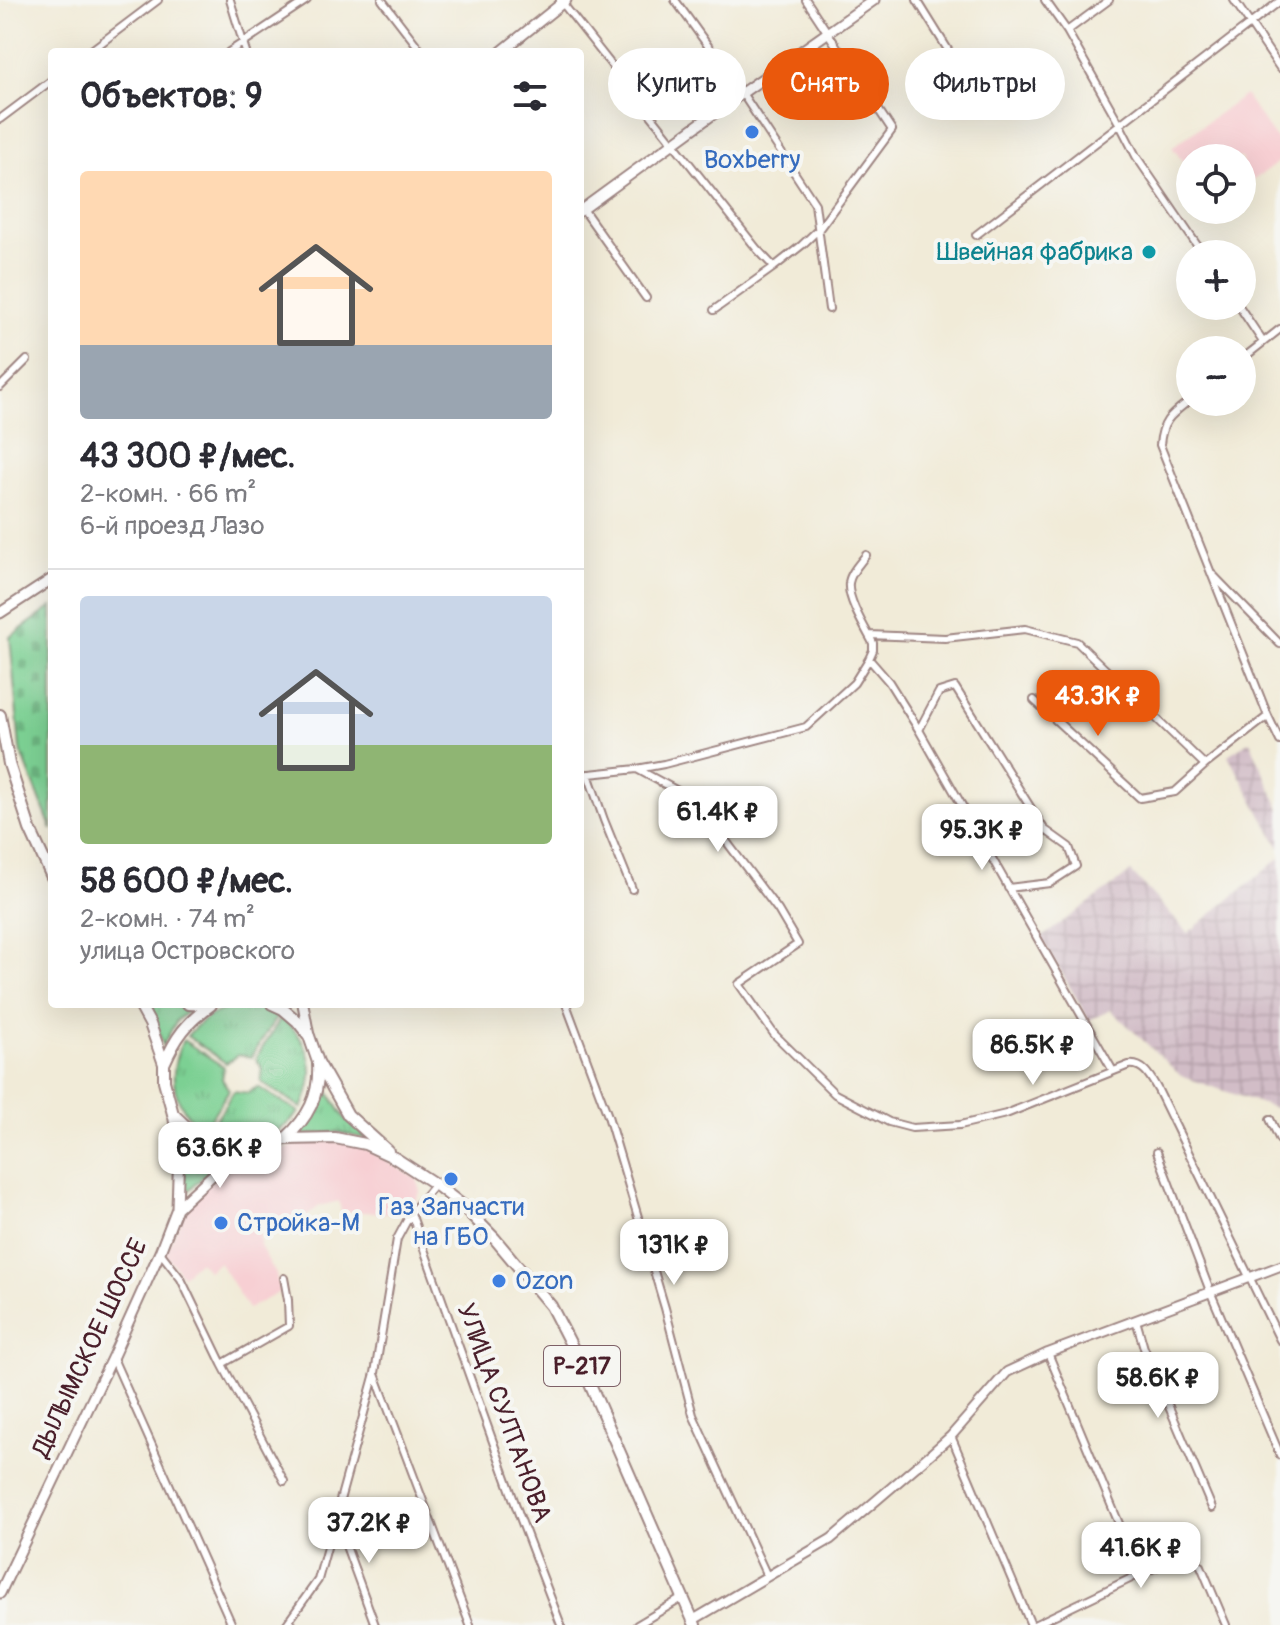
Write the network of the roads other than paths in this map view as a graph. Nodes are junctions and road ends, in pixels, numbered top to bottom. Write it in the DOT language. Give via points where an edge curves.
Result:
graph roads {
  1 [pos="158,0"];
  2 [pos="230,0"];
  3 [pos="307,0"];
  4 [pos="382,0"];
  5 [pos="675,0"];
  6 [pos="806,0"];
  7 [pos="874,0"];
  8 [pos="917,0"];
  9 [pos="1045,0"];
  10 [pos="1109,0"];
  11 [pos="1234,0"];
  12 [pos="563,1"];
  13 [pos="1280,1"];
  14 [pos="1250,24"];
  15 [pos="1067,31"];
  16 [pos="828,32"];
  17 [pos="243,41"];
  18 [pos="94,48"];
  19 [pos="234,48"];
  20 [pos="245,48"];
  21 [pos="419,48"];
  22 [pos="506,48"];
  23 [pos="710,48"];
  24 [pos="947,48"];
  25 [pos="1280,68"];
  26 [pos="48,83"];
  27 [pos="746,90"];
  28 [pos="746,99"];
  29 [pos="0,119"];
  30 [pos="705,120"];
  31 [pos="1119,123"];
  32 [pos="674,143"];
  33 [pos="584,208"];
  34 [pos="584,214"];
  35 [pos="819,229"];
  36 [pos="976,235"];
  37 [pos="1193,240"];
  38 [pos="774,267"];
  39 [pos="646,298"];
  40 [pos="829,309"];
  41 [pos="714,310"];
  42 [pos="1248,320"];
  43 [pos="1280,329"];
  44 [pos="1263,342"];
  45 [pos="1256,348"];
  46 [pos="27,360"];
  47 [pos="0,387"];
  48 [pos="1176,411"];
  49 [pos="866,555"];
  50 [pos="1210,572"];
  51 [pos="48,582"];
  52 [pos="0,613"];
  53 [pos="869,635"];
  54 [pos="1280,644"];
  55 [pos="869,659"];
  56 [pos="1034,700"];
  57 [pos="0,715"];
  58 [pos="1268,716"];
  59 [pos="919,730"];
  60 [pos="1280,741"];
  61 [pos="1205,765"];
  62 [pos="637,769"];
  63 [pos="584,775"];
  64 [pos="48,868"];
  65 [pos="1008,888"];
  66 [pos="632,889"];
  67 [pos="141,1008"];
  68 [pos="208,1008"];
  69 [pos="281,1008"];
  70 [pos="304,1008"];
  71 [pos="568,1008"];
  72 [pos="309,1036"];
  73 [pos="318,1062"];
  74 [pos="164,1064"];
  75 [pos="1113,1071"];
  76 [pos="173,1114"];
  77 [pos="1270,1119"];
  78 [pos="285,1139"];
  79 [pos="1280,1140"];
  80 [pos="246,1152"];
  81 [pos="1157,1152"];
  82 [pos="395,1158"];
  83 [pos="435,1184"];
  84 [pos="177,1208"];
  85 [pos="411,1213"];
  86 [pos="160,1252"];
  87 [pos="1280,1266"];
  88 [pos="1251,1277"];
  89 [pos="284,1278"];
  90 [pos="1210,1291"];
  91 [pos="1136,1320"];
  92 [pos="1280,1340"];
  93 [pos="1048,1353"];
  94 [pos="113,1356"];
  95 [pos="222,1364"];
  96 [pos="375,1373"];
  97 [pos="951,1436"];
  98 [pos="1280,1455"];
  99 [pos="284,1481"];
  100 [pos="1212,1508"];
  101 [pos="335,1516"];
  102 [pos="1140,1574"];
  103 [pos="767,1576"];
  104 [pos="1,1587"];
  105 [pos="684,1597"];
  106 [pos="694,1622"];
  107 [pos="232,1625"];
  108 [pos="286,1625"];
  109 [pos="375,1625"];
  110 [pos="470,1625"];
  111 [pos="561,1625"];
  112 [pos="637,1625"];
  113 [pos="1032,1625"];
  114 [pos="1226,1625"];
  1 -- 18 [label="street"];
  2 -- 17 [label="street"];
  3 -- 17 [label="street"];
  4 -- 21 [label="street"];
  5 -- 23 [label="street"];
  6 -- 16 [label="street"];
  7 -- 16 [label="main road"];
  8 -- 24 [label="street"];
  9 -- 15 [label="street"];
  10 -- 15 [label="street"];
  11 -- 14 [label="street"];
  12 -- 22 [label="main road"];
  12 -- 32 [label="street"];
  13 -- 14 [label="street"];
  14 -- 25 [label="street"];
  14 -- 31 [label="street"];
  15 -- 31 [label="street"];
  16 -- 27 [label="main road"];
  16 -- 35 [label="street" via="892,130"];
  17 -- 19 [label="street"];
  17 -- 20 [label="street"];
  26 -- 29 [label="street"];
  28 -- 35 [label="street" via="815,204"];
  30 -- 32 [label="main road"];
  31 -- 36 [label="street"];
  31 -- 37 [label="street"];
  32 -- 33 [label="main road"];
  32 -- 38 [label="street"];
  34 -- 39 [label="street"];
  35 -- 38 [label="street"];
  35 -- 40 [label="street"];
  38 -- 41 [label="street"];
  42 -- 44 [label="street"];
  43 -- 44 [label="street"];
  44 -- 45 [label="street"];
  46 -- 47 [label="street"];
  48 -- 50 [label="street" via="1162,428 1160,445"];
  49 -- 53 [label="street" via="848,584"];
  50 -- 54 [label="street"];
  50 -- 58 [label="street"];
  51 -- 52 [label="main road"];
  53 -- 55 [label="street"];
  53 -- 61 [label="street" via="945,638 1025,629 1077,642"];
  55 -- 59 [label="street"];
  55 -- 62 [label="street" via="854,683 806,727"];
  56 -- 61 [label="street" via="1140,798 1175,792"];
  57 -- 64 [label="highway" via="13,777"];
  58 -- 60 [label="street"];
  58 -- 61 [label="street"];
  59 -- 65 [label="street"];
  59 -- 65 [label="street" via="939,692 955,687 1044,829 1069,847 1076,866 1050,883"];
  62 -- 63 [label="street"];
  62 -- 75 [label="street" via="696,801 778,910 798,944 739,984 774,1034 835,1094 912,1128 960,1125 1006,1114"];
  63 -- 66 [label="street"];
  65 -- 75 [label="street"];
  67 -- 74 [label="highway"];
  68 -- 74 [label="highway" via="180,1033"];
  69 -- 72 [label="highway, Р-217"];
  70 -- 72 [label="main road, Р-217"];
  71 -- 103 [label="street" via="608,1116 693,1415"];
  72 -- 73 [label="highway, Р-217"];
  73 -- 78 [label="highway, Р-217" via="315,1098"];
  73 -- 82 [label="highway, Р-217" via="348,1115"];
  74 -- 76 [label="highway"];
  75 -- 88 [label="street" via="1138,1065 1146,1072"];
  76 -- 80 [label="highway" via="211,1145"];
  76 -- 84 [label="main road" via="179,1149"];
  77 -- 79 [label="street"];
  78 -- 80 [label="highway, Р-217"];
  78 -- 82 [label="highway, Р-217" via="350,1140"];
  80 -- 84 [label="main road, Р-217"];
  81 -- 90 [label="street"];
  82 -- 83 [label="highway, Р-217"];
  83 -- 85 [label="street"];
  83 -- 105 [label="highway, Р-217" via="495,1239 551,1306"];
  84 -- 86 [label="main road, ДЫЛЫМСКОЕ ШОССЕ"];
  85 -- 96 [label="street" via="397,1239"];
  85 -- 111 [label="street, УЛИЦА СУЛТАНОВА"];
  86 -- 94 [label="main road, ДЫЛЫМСКОЕ ШОССЕ"];
  86 -- 95 [label="street" via="181,1279"];
  87 -- 88 [label="street"];
  88 -- 90 [label="street"];
  88 -- 92 [label="street"];
  89 -- 95 [label="street" via="289,1326"];
  90 -- 91 [label="street"];
  90 -- 98 [label="street"];
  91 -- 93 [label="street"];
  91 -- 100 [label="street"];
  93 -- 97 [label="street" via="1007,1372"];
  93 -- 102 [label="street"];
  94 -- 104 [label="main road, ДЫЛЫМСКОЕ ШОССЕ"];
  94 -- 107 [label="street"];
  95 -- 99 [label="street"];
  96 -- 101 [label="street"];
  96 -- 110 [label="street"];
  97 -- 103 [label="street" via="831,1539"];
  97 -- 113 [label="street"];
  101 -- 108 [label="street" via="318,1580"];
  101 -- 109 [label="street"];
  102 -- 113 [label="street"];
  102 -- 114 [label="street" via="1180,1557 1195,1560"];
  103 -- 106 [label="street"];
  105 -- 106 [label="highway, Р-217"];
  105 -- 112 [label="street"];
}
